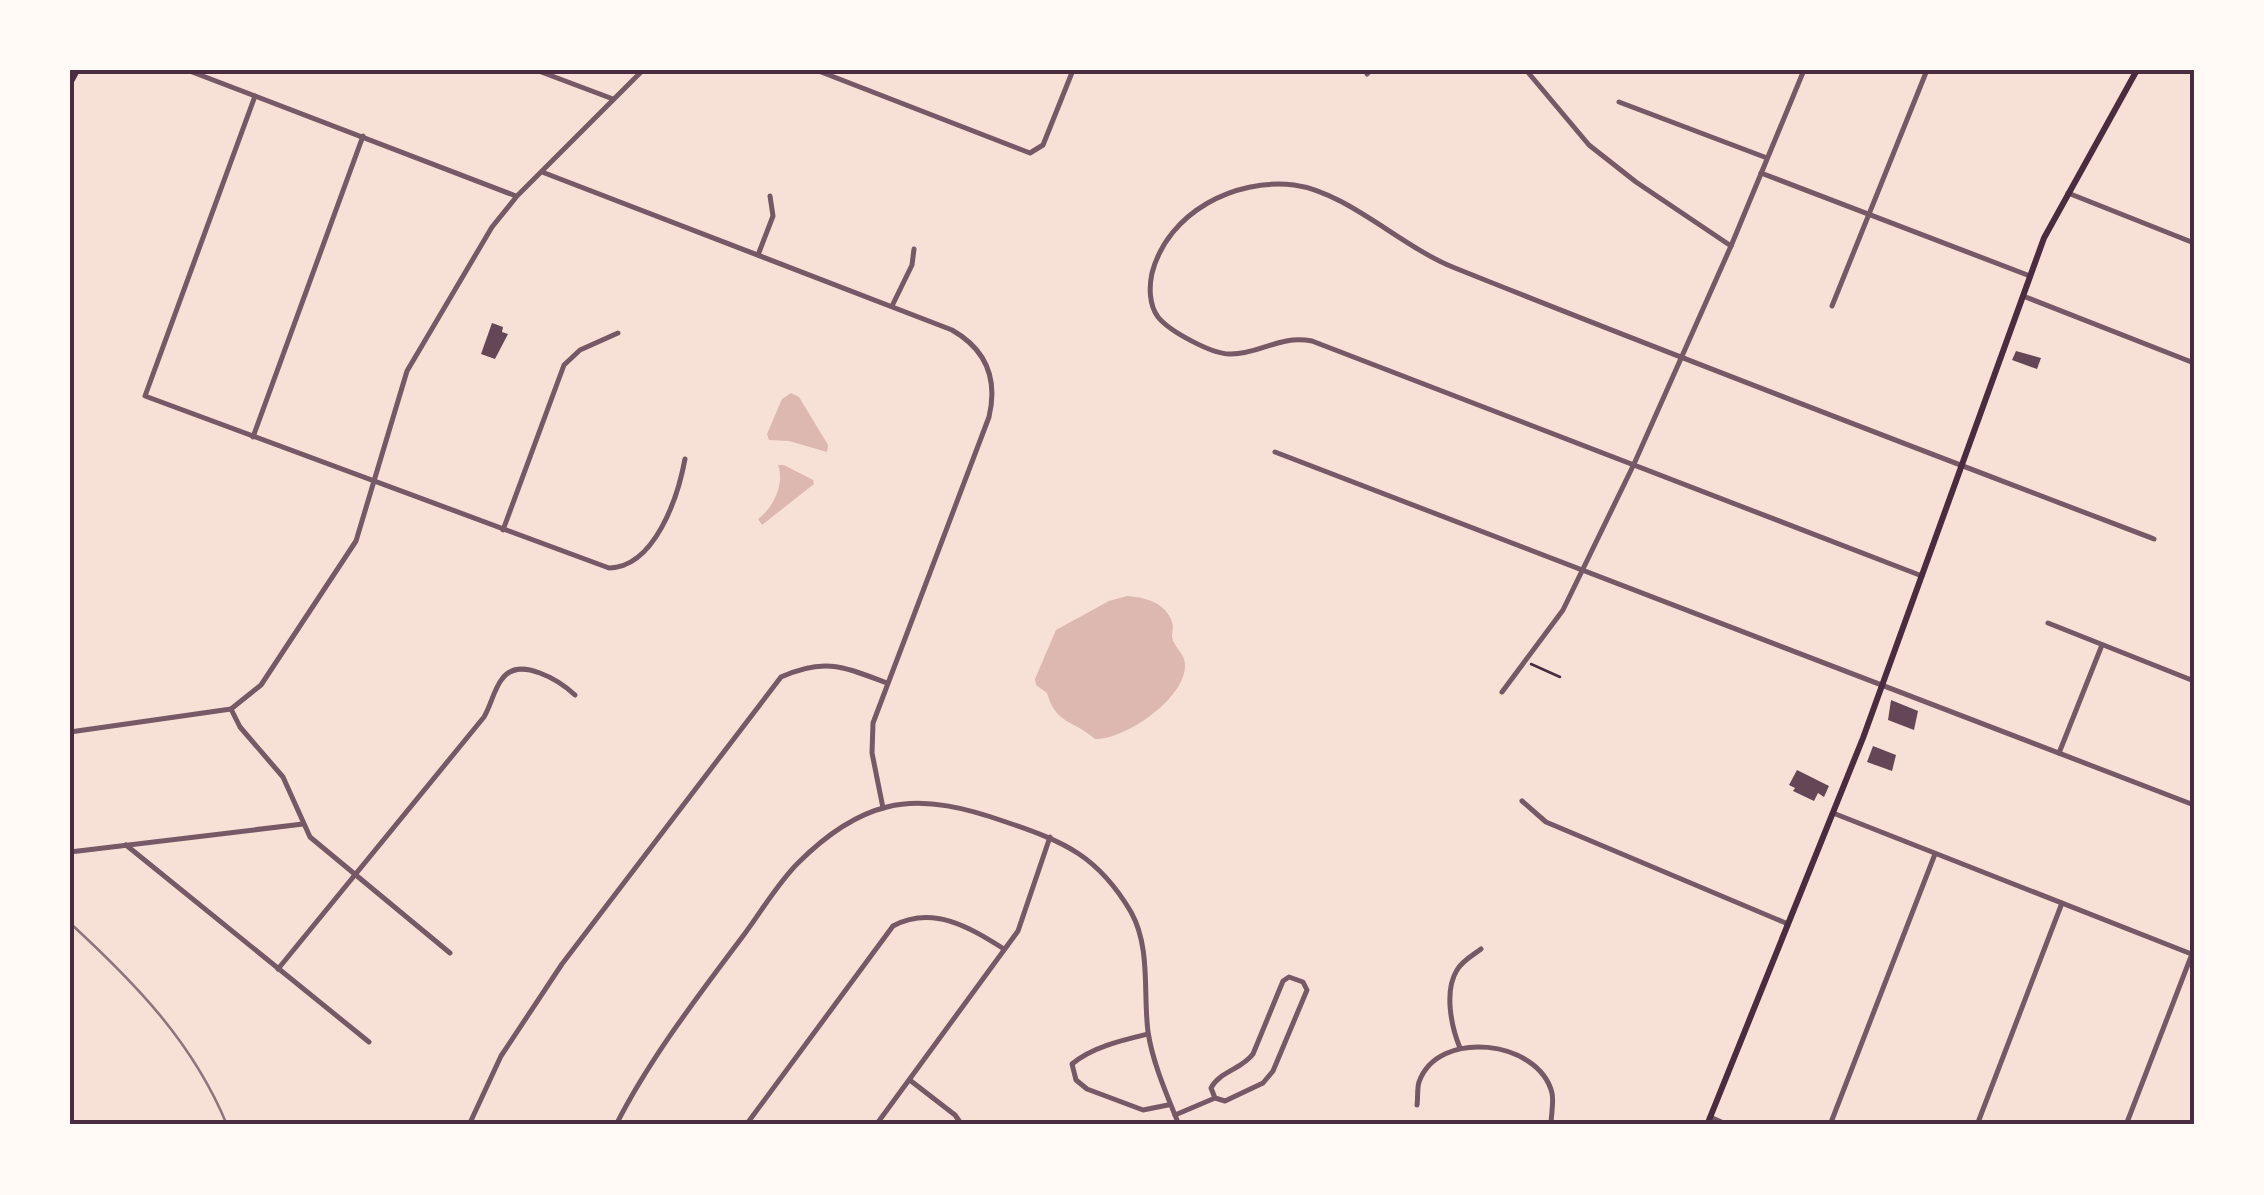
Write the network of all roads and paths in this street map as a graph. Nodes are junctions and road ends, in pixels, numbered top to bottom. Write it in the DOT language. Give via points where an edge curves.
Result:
graph roads {
  1 [pos="76,70"];
  2 [pos="187,70"];
  3 [pos="536,70"];
  4 [pos="643,70"];
  5 [pos="816,70"];
  6 [pos="1073,70"];
  7 [pos="1526,70"];
  8 [pos="1804,70"];
  9 [pos="1926,70"];
  10 [pos="2137,70"];
  11 [pos="70,82"];
  12 [pos="255,96"];
  13 [pos="614,100"];
  14 [pos="1618,102"];
  15 [pos="364,136"];
  16 [pos="1767,158"];
  17 [pos="542,172"];
  18 [pos="1761,173"];
  19 [pos="2068,193"];
  20 [pos="517,196"];
  21 [pos="770,196"];
  22 [pos="1868,216"];
  23 [pos="2194,243"];
  24 [pos="1731,246"];
  25 [pos="914,249"];
  26 [pos="758,256"];
  27 [pos="2030,276"];
  28 [pos="2023,296"];
  29 [pos="892,306"];
  30 [pos="1832,306"];
  31 [pos="618,333"];
  32 [pos="1683,357"];
  33 [pos="2194,363"];
  34 [pos="252,437"];
  35 [pos="1275,452"];
  36 [pos="684,459"];
  37 [pos="1634,464"];
  38 [pos="1962,465"];
  39 [pos="375,483"];
  40 [pos="503,530"];
  41 [pos="2154,539"];
  42 [pos="1583,569"];
  43 [pos="1922,576"];
  44 [pos="2048,624"];
  45 [pos="2102,644"];
  46 [pos="1525,661"];
  47 [pos="1560,677"];
  48 [pos="2194,681"];
  49 [pos="887,683"];
  50 [pos="1882,685"];
  51 [pos="1502,692"];
  52 [pos="575,695"];
  53 [pos="231,709"];
  54 [pos="70,732"];
  55 [pos="2059,752"];
  56 [pos="1522,802"];
  57 [pos="2194,804"];
  58 [pos="883,808"];
  59 [pos="1833,813"];
  60 [pos="303,824"];
  61 [pos="1050,837"];
  62 [pos="126,845"];
  63 [pos="70,852"];
  64 [pos="1936,854"];
  65 [pos="354,875"];
  66 [pos="2062,903"];
  67 [pos="1788,924"];
  68 [pos="1481,948"];
  69 [pos="1004,950"];
  70 [pos="450,953"];
  71 [pos="2193,955"];
  72 [pos="278,969"];
  73 [pos="1148,1034"];
  74 [pos="369,1042"];
  75 [pos="1460,1048"];
  76 [pos="910,1081"];
  77 [pos="1215,1098"];
  78 [pos="1168,1104"];
  79 [pos="1417,1106"];
  80 [pos="1175,1116"];
  81 [pos="1708,1121"];
  82 [pos="468,1125"];
  83 [pos="616,1125"];
  84 [pos="746,1125"];
  85 [pos="876,1125"];
  86 [pos="962,1125"];
  87 [pos="1179,1125"];
  88 [pos="1551,1125"];
  89 [pos="1728,1125"];
  90 [pos="1830,1125"];
  91 [pos="1977,1125"];
  92 [pos="2126,1125"];
  1 -- 11 [label="main road"];
  2 -- 12 [label="street"];
  3 -- 13 [label="street"];
  4 -- 13 [label="street"];
  5 -- 6 [label="street" via="1030,152 1043,145"];
  7 -- 24 [label="street" via="1589,145"];
  8 -- 16 [label="street"];
  9 -- 22 [label="street"];
  10 -- 19 [label="main road"];
  12 -- 15 [label="street"];
  12 -- 34 [label="street" via="145,396"];
  13 -- 17 [label="street"];
  14 -- 16 [label="street"];
  15 -- 20 [label="street"];
  15 -- 34 [label="street"];
  16 -- 18 [label="street"];
  17 -- 20 [label="street"];
  17 -- 26 [label="street"];
  18 -- 22 [label="street"];
  18 -- 24 [label="street"];
  19 -- 23 [label="street"];
  19 -- 27 [label="main road"];
  20 -- 39 [label="street" via="411,362"];
  21 -- 26 [label="street" via="773,216"];
  22 -- 27 [label="street"];
  22 -- 30 [label="street"];
  24 -- 32 [label="street"];
  25 -- 29 [label="street"];
  26 -- 29 [label="street"];
  27 -- 28 [label="main road"];
  28 -- 33 [label="street"];
  28 -- 38 [label="main road"];
  29 -- 49 [label="street" via="964,336 982,354 994,390"];
  31 -- 40 [label="street" via="580,350 564,366"];
  32 -- 37 [label="street"];
  32 -- 37 [label="street" via="1448,266 1312,189 1256,185 1226,194 1190,214 1166,240 1152,274 1154,308 1209,350 1231,354 1283,339 1312,341"];
  32 -- 38 [label="street"];
  34 -- 39 [label="street"];
  35 -- 42 [label="street"];
  36 -- 40 [label="street" via="653,544 629,565 602,567"];
  37 -- 42 [label="street"];
  37 -- 43 [label="street"];
  38 -- 41 [label="street"];
  38 -- 43 [label="main road"];
  39 -- 40 [label="street"];
  39 -- 53 [label="street" via="349,554 261,685"];
  42 -- 46 [label="street"];
  42 -- 50 [label="street"];
  43 -- 50 [label="main road"];
  44 -- 45 [label="street"];
  45 -- 48 [label="street"];
  45 -- 55 [label="street"];
  46 -- 47 [label="path"];
  46 -- 51 [label="street"];
  49 -- 58 [label="street" via="873,724 872,753"];
  49 -- 82 [label="street" via="818,664 781,677 562,964 501,1056"];
  50 -- 55 [label="street"];
  50 -- 59 [label="main road"];
  52 -- 65 [label="street" via="526,670 507,673 484,717"];
  53 -- 54 [label="street"];
  53 -- 60 [label="street" via="283,777"];
  55 -- 57 [label="street"];
  56 -- 67 [label="street" via="1546,822"];
  58 -- 61 [label="street" via="910,802 970,810"];
  58 -- 83 [label="street" via="827,837 796,865 709,981"];
  59 -- 64 [label="street"];
  59 -- 67 [label="main road"];
  60 -- 62 [label="street"];
  60 -- 65 [label="street"];
  61 -- 69 [label="street" via="1018,931"];
  61 -- 73 [label="street" via="1093,862 1134,917 1143,948"];
  62 -- 63 [label="street"];
  62 -- 72 [label="street"];
  64 -- 66 [label="street"];
  64 -- 90 [label="street"];
  65 -- 70 [label="street"];
  65 -- 72 [label="street"];
  66 -- 71 [label="street"];
  66 -- 91 [label="street"];
  67 -- 81 [label="main road"];
  68 -- 75 [label="street" via="1458,966 1450,984 1452,1031"];
  69 -- 76 [label="street"];
  69 -- 84 [label="street" via="965,927 926,915 894,926"];
  71 -- 92 [label="street"];
  72 -- 74 [label="street"];
  73 -- 78 [label="street"];
  73 -- 78 [label="street" via="1080,1057 1072,1073 1080,1085 1130,1106"];
  75 -- 79 [label="street" via="1432,1063 1419,1082"];
  75 -- 88 [label="street" via="1492,1046 1541,1071 1552,1094"];
  76 -- 85 [label="street"];
  76 -- 86 [label="street"];
  77 -- 77 [label="street" via="1247,1092 1273,1071 1307,990 1303,982 1283,980 1254,1054 1215,1079"];
  77 -- 80 [label="street"];
  78 -- 80 [label="street"];
  80 -- 87 [label="street"];
  81 -- 89 [label="street"];
}
